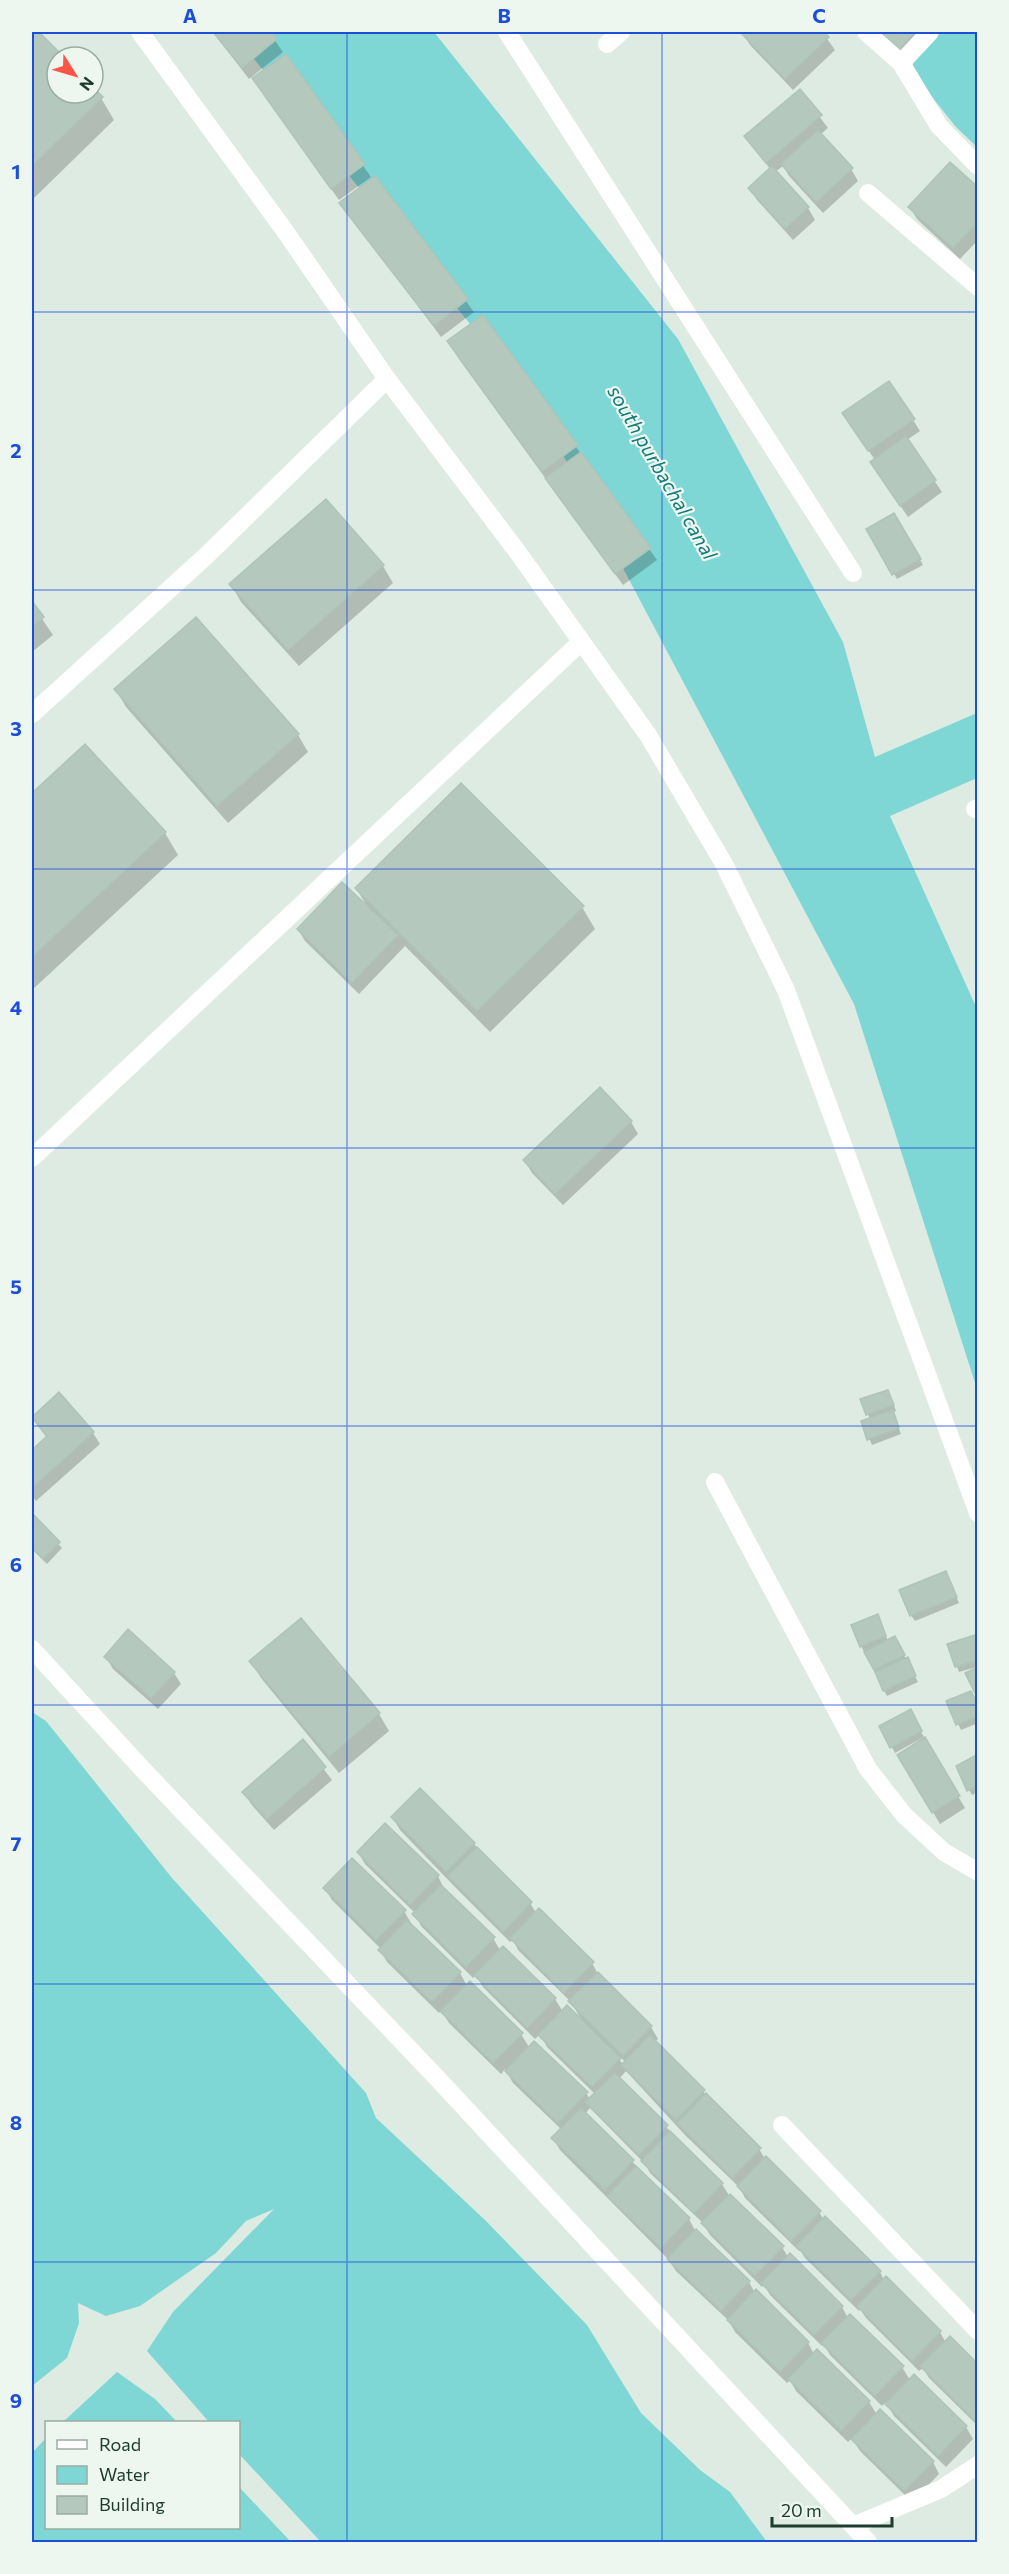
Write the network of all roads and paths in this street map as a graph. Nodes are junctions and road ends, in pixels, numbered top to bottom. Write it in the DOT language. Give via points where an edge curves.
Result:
graph roads {
  1 [pos="140,32"];
  2 [pos="507,32"];
  3 [pos="621,32"];
  4 [pos="866,32"];
  5 [pos="930,32"];
  6 [pos="607,44"];
  7 [pos="901,63"];
  8 [pos="978,166"];
  9 [pos="868,193"];
  10 [pos="978,287"];
  11 [pos="387,379"];
  12 [pos="852,573"];
  13 [pos="581,642"];
  14 [pos="32,714"];
  15 [pos="32,1158"];
  16 [pos="715,1482"];
  17 [pos="978,1513"];
  18 [pos="32,1649"];
  19 [pos="978,1872"];
  20 [pos="782,2125"];
  21 [pos="978,2331"];
  22 [pos="978,2465"];
  23 [pos="853,2526"];
  24 [pos="868,2542"];
  1 -- 11 [label="street"];
  2 -- 12 [label="street"];
  3 -- 6 [label="street"];
  4 -- 7 [label="street"];
  5 -- 7 [label="street"];
  7 -- 8 [label="street" via="939,126"];
  9 -- 10 [label="street"];
  11 -- 13 [label="street"];
  11 -- 14 [label="street" via="206,556"];
  13 -- 15 [label="street"];
  13 -- 17 [label="street" via="653,745 724,864 786,990"];
  16 -- 19 [label="street" via="868,1769 904,1815 944,1852"];
  18 -- 23 [label="street"];
  20 -- 21 [label="street"];
  22 -- 23 [label="street" via="942,2489"];
  23 -- 24 [label="street"];
}
